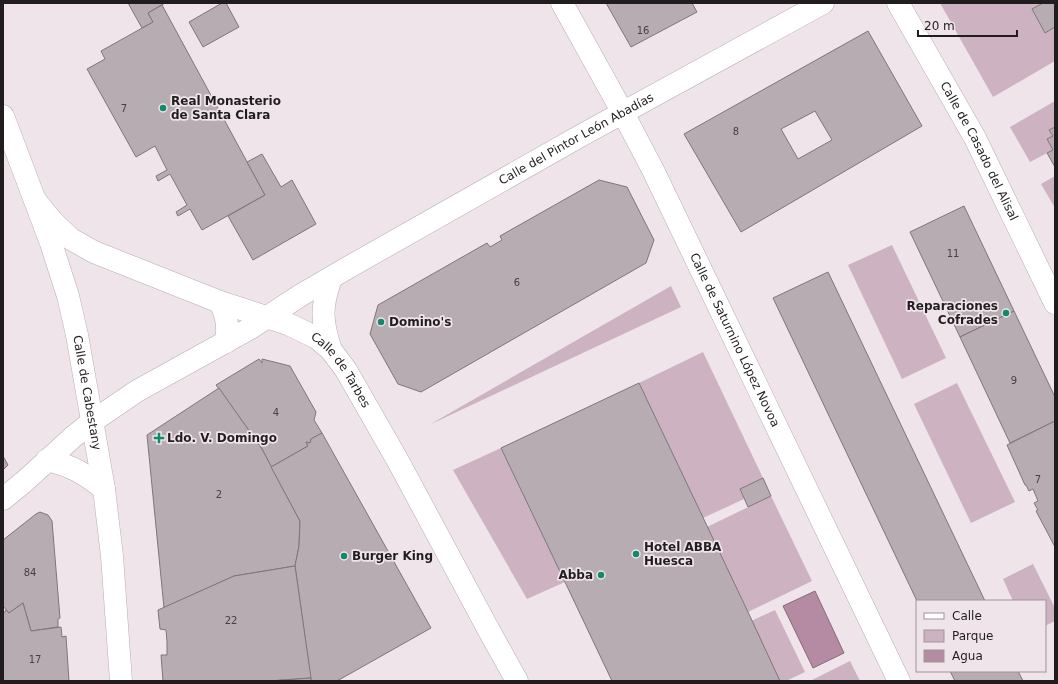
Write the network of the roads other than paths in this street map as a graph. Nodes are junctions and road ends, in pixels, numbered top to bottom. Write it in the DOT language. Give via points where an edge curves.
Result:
graph roads {
  1 [pos="562,3"];
  2 [pos="823,3"];
  3 [pos="898,3"];
  4 [pos="622,113"];
  5 [pos="3,116"];
  6 [pos="35,200"];
  7 [pos="331,278"];
  8 [pos="220,302"];
  9 [pos="1055,303"];
  10 [pos="267,317"];
  11 [pos="226,342"];
  12 [pos="331,350"];
  13 [pos="93,421"];
  14 [pos="47,460"];
  15 [pos="104,489"];
  16 [pos="3,499"];
  17 [pos="121,681"];
  18 [pos="517,681"];
  19 [pos="899,681"];
  1 -- 4 [label="street, Calle de Saturnino López Novoa"];
  2 -- 4 [label="street, Calle del Pintor León Abadías"];
  3 -- 9 [label="street, Calle de Casado del Alisal" via="975,138"];
  4 -- 7 [label="street, Calle del Pintor León Abadías"];
  4 -- 19 [label="street, Calle de Saturnino López Novoa" via="653,170"];
  5 -- 6 [label="street, Calle de Cabestany"];
  6 -- 8 [label="street, Calle de Tarbes" via="71,239 94,252"];
  6 -- 13 [label="street, Calle de Cabestany" via="68,296 78,335"];
  7 -- 10 [label="street, Calle del Pintor León Abadías"];
  7 -- 12 [label="street" via="322,314"];
  8 -- 10 [label="street, Calle de Tarbes"];
  8 -- 11 [label="street" via="227,320"];
  10 -- 11 [label="street, Calle del Pintor León Abadías"];
  10 -- 12 [label="street, Calle de Tarbes" via="302,330"];
  11 -- 13 [label="street, Calle del Pintor León Abadías" via="137,390"];
  12 -- 18 [label="street, Calle de Tarbes" via="346,370 398,461"];
  13 -- 14 [label="street, Calle del Pintor León Abadías"];
  13 -- 15 [label="street, Calle de Cabestany"];
  14 -- 15 [label="street" via="68,465 87,475"];
  14 -- 16 [label="street, Calle del Pintor León Abadías"];
  15 -- 17 [label="street, Calle de Cabestany" via="112,556"];
}
